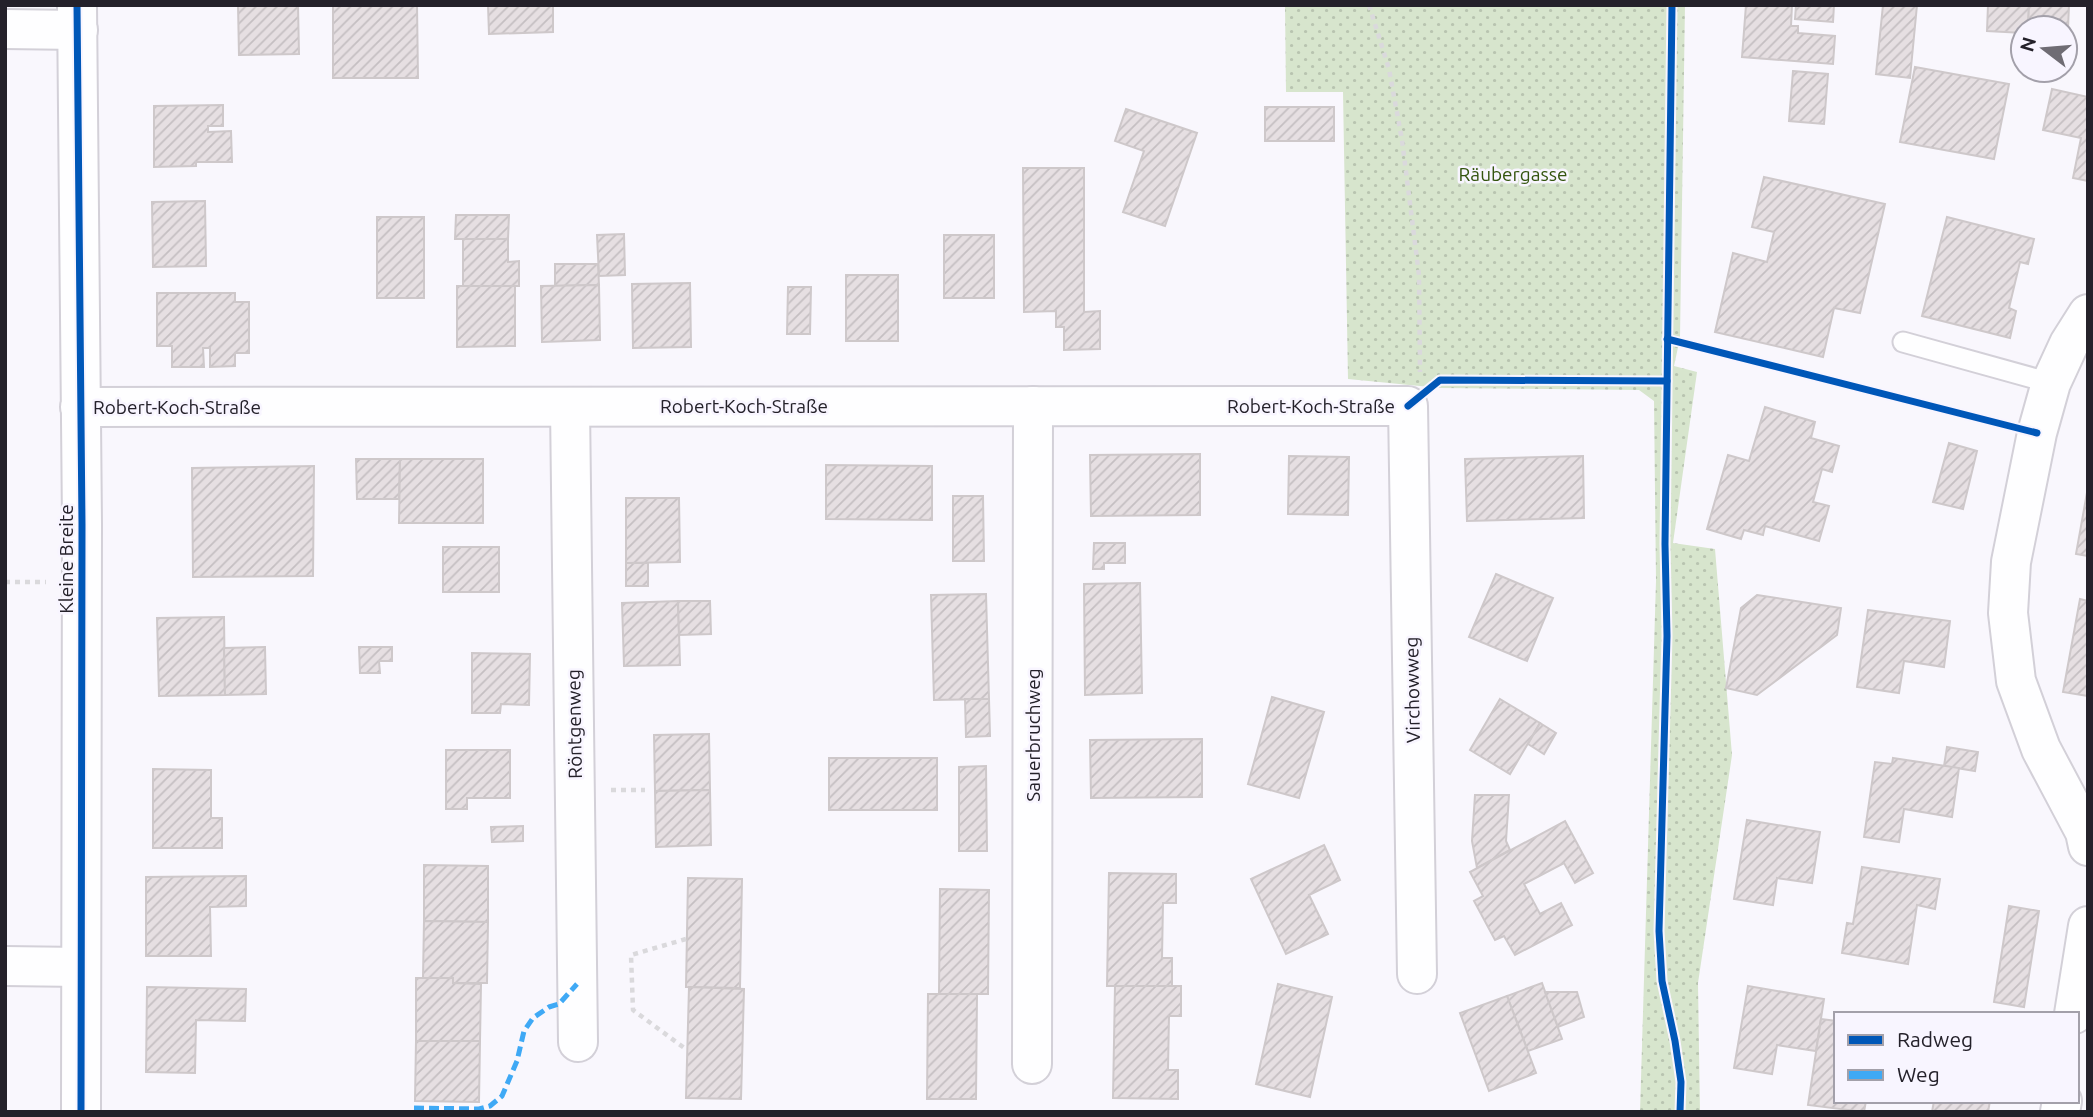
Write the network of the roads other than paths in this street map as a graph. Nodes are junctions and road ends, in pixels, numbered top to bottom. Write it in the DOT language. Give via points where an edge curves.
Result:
graph roads {
  1 [pos="78,18"];
  2 [pos="5,29"];
  3 [pos="2088,314"];
  4 [pos="1903,342"];
  5 [pos="2051,383"];
  6 [pos="1033,406"];
  7 [pos="1408,406"];
  8 [pos="80,407"];
  9 [pos="570,407"];
  10 [pos="2088,846"];
  11 [pos="2088,926"];
  12 [pos="5,966"];
  13 [pos="80,967"];
  14 [pos="1417,974"];
  15 [pos="2074,1012"];
  16 [pos="578,1042"];
  17 [pos="1032,1064"];
  18 [pos="81,1112"];
  1 -- 2 [label="street"];
  1 -- 8 [label="street, Kleine Breite"];
  3 -- 5 [label="street"];
  4 -- 5 [label="lane"];
  5 -- 10 [label="street" via="2011,562 2008,612 2016,681 2041,749"];
  6 -- 7 [label="street, Robert-Koch-Straße"];
  6 -- 9 [label="street, Robert-Koch-Straße"];
  6 -- 17 [label="street, Sauerbruchweg"];
  7 -- 14 [label="street, Virchowweg"];
  8 -- 9 [label="street, Robert-Koch-Straße"];
  8 -- 13 [label="street, Kleine Breite"];
  9 -- 16 [label="street, Röntgenweg"];
  11 -- 15 [label="street"];
  12 -- 13 [label="street"];
  13 -- 18 [label="street, Kleine Breite"];
}
